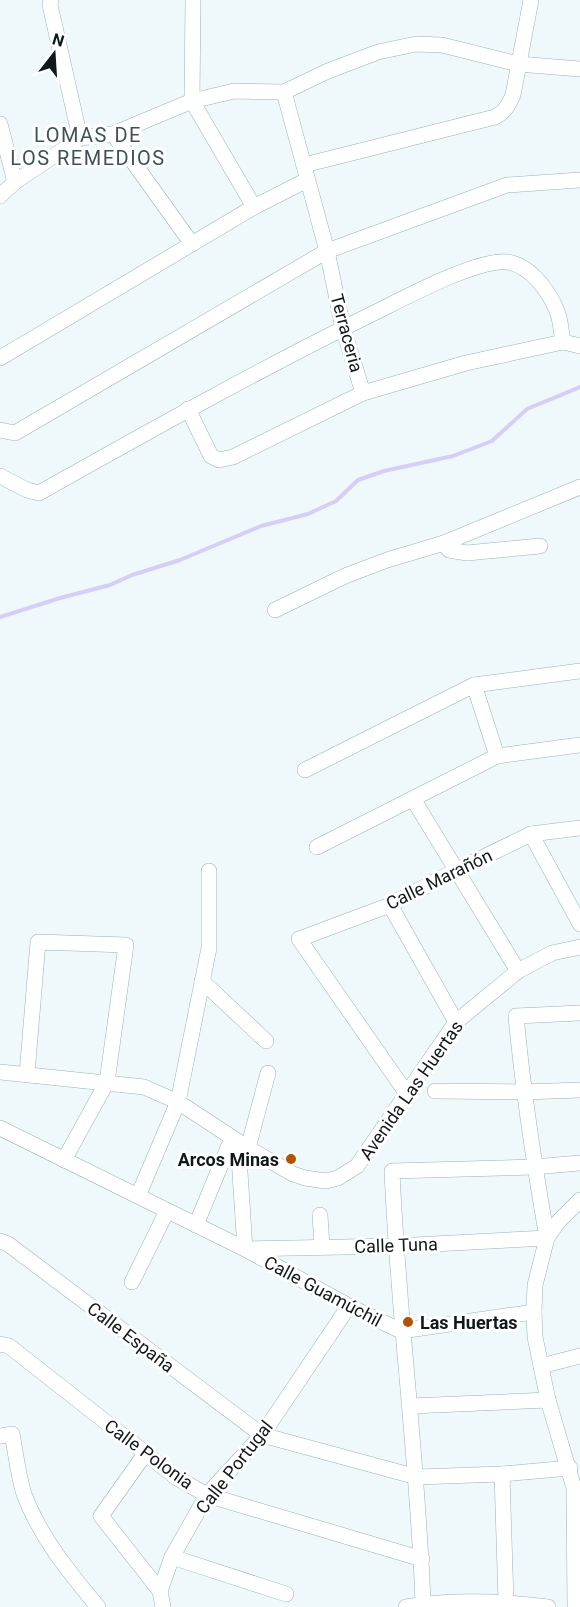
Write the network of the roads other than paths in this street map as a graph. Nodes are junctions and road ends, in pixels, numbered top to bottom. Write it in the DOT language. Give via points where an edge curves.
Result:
graph roads {
  1 [pos="51,0"];
  2 [pos="193,0"];
  3 [pos="531,0"];
  4 [pos="518,64"];
  5 [pos="580,69"];
  6 [pos="284,92"];
  7 [pos="192,101"];
  8 [pos="0,124"];
  9 [pos="113,134"];
  10 [pos="80,138"];
  11 [pos="306,172"];
  12 [pos="580,180"];
  13 [pos="15,182"];
  14 [pos="0,196"];
  15 [pos="254,207"];
  16 [pos="192,244"];
  17 [pos="327,251"];
  18 [pos="344,328"];
  19 [pos="563,342"];
  20 [pos="580,346"];
  21 [pos="1,356"];
  22 [pos="363,393"];
  23 [pos="188,409"];
  24 [pos="7,431"];
  25 [pos="0,476"];
  26 [pos="580,487"];
  27 [pos="444,543"];
  28 [pos="540,546"];
  29 [pos="275,610"];
  30 [pos="580,671"];
  31 [pos="474,685"];
  32 [pos="580,745"];
  33 [pos="497,756"];
  34 [pos="305,770"];
  35 [pos="413,799"];
  36 [pos="580,828"];
  37 [pos="531,834"];
  38 [pos="317,847"];
  39 [pos="457,870"];
  40 [pos="209,871"];
  41 [pos="390,905"];
  42 [pos="580,924"];
  43 [pos="580,947"];
  44 [pos="518,971"];
  45 [pos="202,981"];
  46 [pos="580,1013"];
  47 [pos="456,1022"];
  48 [pos="266,1041"];
  49 [pos="0,1072"];
  50 [pos="268,1073"];
  51 [pos="27,1074"];
  52 [pos="107,1082"];
  53 [pos="580,1090"];
  54 [pos="435,1091"];
  55 [pos="524,1092"];
  56 [pos="407,1094"];
  57 [pos="178,1102"];
  58 [pos="0,1128"];
  59 [pos="239,1143"];
  60 [pos="64,1160"];
  61 [pos="580,1163"];
  62 [pos="534,1167"];
  63 [pos="138,1196"];
  64 [pos="580,1200"];
  65 [pos="167,1211"];
  66 [pos="320,1215"];
  67 [pos="196,1225"];
  68 [pos="547,1238"];
  69 [pos="0,1241"];
  70 [pos="395,1246"];
  71 [pos="322,1247"];
  72 [pos="245,1249"];
  73 [pos="132,1282"];
  74 [pos="349,1306"];
  75 [pos="534,1312"];
  76 [pos="402,1331"];
  77 [pos="0,1344"];
  78 [pos="580,1356"];
  79 [pos="541,1366"];
  80 [pos="548,1400"];
  81 [pos="411,1406"];
  82 [pos="262,1435"];
  83 [pos="0,1436"];
  84 [pos="145,1454"];
  85 [pos="570,1468"];
  86 [pos="502,1474"];
  87 [pos="417,1477"];
  88 [pos="207,1495"];
  89 [pos="577,1514"];
  90 [pos="172,1557"];
  91 [pos="422,1559"];
  92 [pos="160,1591"];
  93 [pos="286,1594"];
  94 [pos="506,1602"];
  95 [pos="423,1604"];
  96 [pos="98,1607"];
  97 [pos="163,1607"];
  98 [pos="406,1607"];
  99 [pos="548,1607"];
  100 [pos="575,1607"];
  1 -- 10 [label="street"];
  2 -- 7 [label="street"];
  3 -- 4 [label="street"];
  4 -- 5 [label="street"];
  4 -- 6 [label="street" via="442,45 416,44 378,52"];
  4 -- 11 [label="street" via="513,95 508,106 495,117"];
  6 -- 7 [label="street" via="234,92"];
  6 -- 11 [label="street, Terraceria"];
  7 -- 9 [label="street"];
  7 -- 15 [label="street"];
  8 -- 13 [label="street"];
  9 -- 10 [label="street"];
  9 -- 16 [label="street"];
  10 -- 13 [label="street"];
  11 -- 15 [label="street"];
  11 -- 17 [label="street, Terraceria"];
  12 -- 17 [label="street" via="507,185"];
  13 -- 14 [label="street"];
  15 -- 16 [label="street"];
  16 -- 21 [label="street"];
  17 -- 18 [label="street, Terraceria"];
  17 -- 24 [label="street"];
  18 -- 19 [label="street" via="434,284 493,262 509,262 522,267 548,293 558,312"];
  18 -- 22 [label="street, Terraceria"];
  18 -- 23 [label="street"];
  19 -- 20 [label="street, Terraceria"];
  19 -- 22 [label="street, Terraceria" via="466,363"];
  22 -- 23 [label="street" via="219,460 211,456"];
  23 -- 25 [label="street" via="39,493"];
  26 -- 27 [label="street"];
  27 -- 28 [label="street" via="449,550 467,553"];
  27 -- 29 [label="street" via="345,576"];
  30 -- 31 [label="street"];
  31 -- 33 [label="street"];
  31 -- 34 [label="street"];
  32 -- 33 [label="street"];
  33 -- 35 [label="street"];
  35 -- 38 [label="street"];
  35 -- 39 [label="street"];
  36 -- 37 [label="street, Calle Marañón"];
  37 -- 39 [label="street, Calle Marañón"];
  37 -- 42 [label="street"];
  39 -- 41 [label="street, Calle Marañón"];
  39 -- 44 [label="street"];
  40 -- 45 [label="street" via="208,948"];
  41 -- 47 [label="street"];
  41 -- 56 [label="street, Calle Marañón" via="299,939"];
  43 -- 44 [label="street, Avenida Las Huertas" via="552,953"];
  44 -- 47 [label="street, Avenida Las Huertas"];
  45 -- 48 [label="street"];
  45 -- 57 [label="street"];
  46 -- 55 [label="street" via="516,1016"];
  47 -- 56 [label="street, Avenida Las Huertas"];
  49 -- 51 [label="street, Avenida Las Huertas"];
  50 -- 59 [label="street"];
  51 -- 52 [label="street, Avenida Las Huertas"];
  51 -- 52 [label="street" via="38,942 126,945"];
  52 -- 57 [label="street, Avenida Las Huertas" via="144,1087"];
  52 -- 60 [label="street"];
  53 -- 55 [label="street"];
  54 -- 55 [label="street"];
  55 -- 62 [label="street"];
  56 -- 59 [label="street, Avenida Las Huertas" via="357,1166 338,1178 326,1181 293,1174"];
  57 -- 59 [label="street, Avenida Las Huertas"];
  57 -- 63 [label="street"];
  58 -- 60 [label="street, Calle Guamúchil"];
  59 -- 67 [label="street"];
  59 -- 72 [label="street"];
  60 -- 63 [label="street, Calle Guamúchil"];
  61 -- 62 [label="street"];
  62 -- 68 [label="street"];
  62 -- 70 [label="street" via="392,1171"];
  63 -- 65 [label="street, Calle Guamúchil"];
  64 -- 68 [label="street"];
  65 -- 67 [label="street, Calle Guamúchil"];
  65 -- 73 [label="street"];
  66 -- 71 [label="street"];
  67 -- 72 [label="street, Calle Guamúchil"];
  68 -- 70 [label="street, Calle Tuna"];
  68 -- 75 [label="street" via="535,1285"];
  69 -- 82 [label="street, Calle España"];
  70 -- 71 [label="street, Calle Tuna"];
  70 -- 76 [label="street"];
  71 -- 72 [label="street, Calle Tuna"];
  72 -- 74 [label="street, Calle Guamúchil"];
  74 -- 76 [label="street, Calle Guamúchil"];
  74 -- 82 [label="street, Calle Portugal"];
  75 -- 76 [label="street"];
  75 -- 79 [label="street"];
  76 -- 81 [label="street, Calle Guamúchil"];
  77 -- 84 [label="street, Calle Polonia" via="9,1346"];
  78 -- 79 [label="street"];
  79 -- 80 [label="street"];
  80 -- 81 [label="street"];
  80 -- 85 [label="street"];
  81 -- 87 [label="street, Calle Guamúchil"];
  82 -- 87 [label="street"];
  82 -- 88 [label="street, Calle Portugal"];
  83 -- 96 [label="street" via="12,1434 24,1493 42,1533"];
  84 -- 88 [label="street, Calle Polonia"];
  84 -- 92 [label="street" via="101,1516"];
  85 -- 86 [label="street"];
  85 -- 89 [label="street"];
  86 -- 87 [label="street"];
  86 -- 94 [label="street"];
  87 -- 91 [label="street, Calle Guamúchil"];
  88 -- 90 [label="street, Calle Portugal"];
  88 -- 91 [label="street, Calle Polonia"];
  89 -- 100 [label="street"];
  90 -- 92 [label="street, Calle Portugal"];
  90 -- 93 [label="street"];
  91 -- 95 [label="street, Calle Guamúchil"];
  92 -- 97 [label="street"];
  94 -- 95 [label="street"];
  94 -- 99 [label="street"];
  95 -- 98 [label="street"];
}
